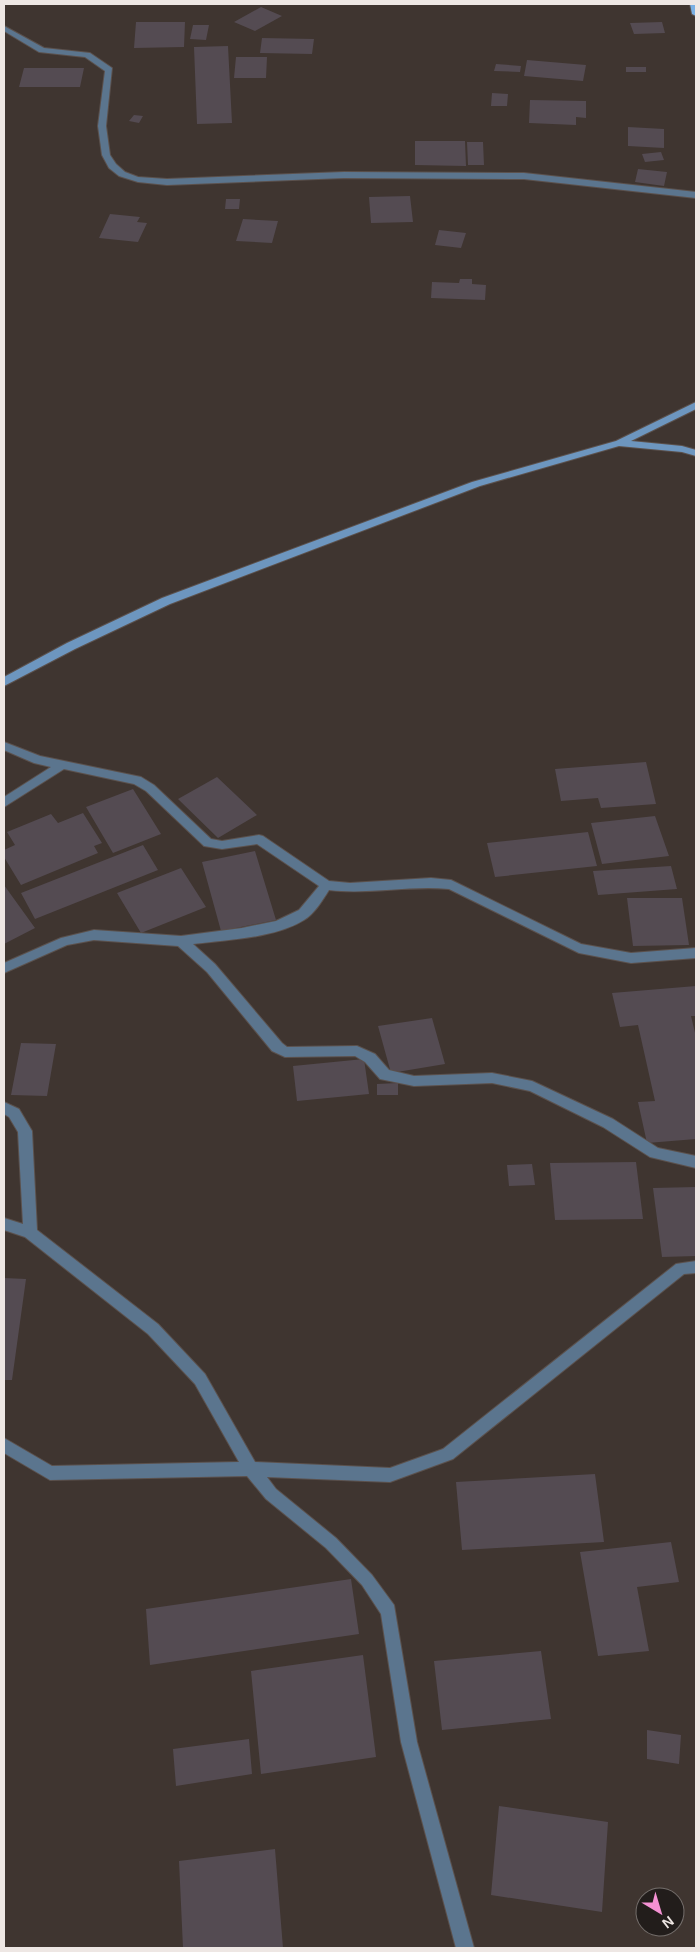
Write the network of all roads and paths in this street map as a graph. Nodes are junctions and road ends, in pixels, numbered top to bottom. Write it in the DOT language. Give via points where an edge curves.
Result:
graph roads {
  1 [pos="694,4"];
  2 [pos="696,14"];
  3 [pos="4,28"];
  4 [pos="696,194"];
  5 [pos="696,405"];
  6 [pos="619,443"];
  7 [pos="696,453"];
  8 [pos="4,682"];
  9 [pos="4,746"];
  10 [pos="62,765"];
  11 [pos="4,804"];
  12 [pos="326,885"];
  13 [pos="181,941"];
  14 [pos="696,953"];
  15 [pos="4,968"];
  16 [pos="4,1106"];
  17 [pos="696,1162"];
  18 [pos="4,1224"];
  19 [pos="30,1233"];
  20 [pos="696,1267"];
  21 [pos="4,1445"];
  22 [pos="251,1469"];
  23 [pos="466,1948"];
  1 -- 2 [label="main road"];
  3 -- 4 [label="street" via="42,50 87,55 108,70 102,129 104,154 121,174 140,180 167,182 344,175 524,176"];
  5 -- 6 [label="main road"];
  6 -- 7 [label="main road"];
  6 -- 8 [label="main road" via="476,484 166,601"];
  9 -- 10 [label="street" via="38,760"];
  10 -- 11 [label="street"];
  10 -- 12 [label="street" via="137,780 150,788 208,843 222,845 259,839"];
  12 -- 13 [label="street" via="313,906 298,918"];
  12 -- 14 [label="street" via="350,888 432,883 451,885 579,948 631,958"];
  13 -- 15 [label="street" via="94,935 65,941"];
  13 -- 17 [label="street" via="211,968 277,1047 285,1052 357,1051 370,1058 385,1075 414,1081 492,1078 532,1086 608,1123 655,1153"];
  16 -- 19 [label="street" via="14,1113 25,1131"];
  18 -- 19 [label="street"];
  19 -- 22 [label="street" via="153,1329 200,1379"];
  20 -- 22 [label="street" via="681,1268 448,1454 390,1475"];
  21 -- 22 [label="street" via="50,1473"];
  22 -- 23 [label="street" via="271,1494 331,1542 367,1580 388,1611 409,1742"];
}
